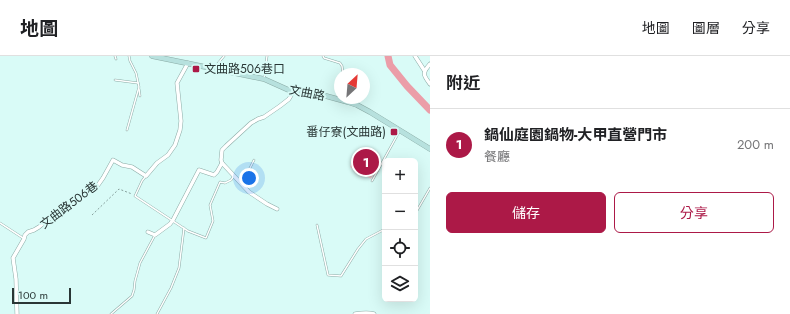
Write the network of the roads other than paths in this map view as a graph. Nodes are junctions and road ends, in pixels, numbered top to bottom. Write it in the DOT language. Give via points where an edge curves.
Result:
graph roads {
  1 [pos="115,56"];
  2 [pos="129,56"];
  3 [pos="152,56"];
  4 [pos="224,56"];
  5 [pos="267,56"];
  6 [pos="323,56"];
  7 [pos="415,56"];
  8 [pos="116,59"];
  9 [pos="188,63"];
  10 [pos="430,64"];
  11 [pos="214,68"];
  12 [pos="342,68"];
  13 [pos="424,70"];
  14 [pos="264,79"];
  15 [pos="115,80"];
  16 [pos="138,83"];
  17 [pos="430,84"];
  18 [pos="139,87"];
  19 [pos="292,92"];
  20 [pos="140,96"];
  21 [pos="334,98"];
  22 [pos="354,104"];
  23 [pos="127,130"];
  24 [pos="400,130"];
  25 [pos="430,149"];
  26 [pos="254,160"];
  27 [pos="222,163"];
  28 [pos="146,176"];
  29 [pos="234,176"];
  30 [pos="372,181"];
  31 [pos="242,184"];
  32 [pos="430,188"];
  33 [pos="277,209"];
  34 [pos="418,209"];
  35 [pos="173,220"];
  36 [pos="0,222"];
  37 [pos="318,225"];
  38 [pos="184,228"];
  39 [pos="382,230"];
  40 [pos="148,232"];
  41 [pos="155,235"];
  42 [pos="25,237"];
  43 [pos="17,314"];
  44 [pos="111,314"];
  45 [pos="157,314"];
  46 [pos="355,314"];
  47 [pos="374,314"];
  1 -- 8 [label="lane"];
  2 -- 16 [label="lane"];
  3 -- 9 [label="street, 文曲路"];
  4 -- 11 [label="lane"];
  5 -- 14 [label="lane"];
  6 -- 12 [label="lane" via="340,63"];
  7 -- 13 [label="street"];
  9 -- 11 [label="street, 文曲路"];
  9 -- 28 [label="street" via="177,83 181,122 175,146"];
  10 -- 13 [label="street"];
  11 -- 14 [label="street, 文曲路"];
  13 -- 17 [label="street"];
  14 -- 19 [label="street, 文曲路"];
  15 -- 16 [label="lane"];
  16 -- 18 [label="lane"];
  18 -- 20 [label="lane"];
  18 -- 23 [label="lane"];
  19 -- 21 [label="street, 文曲路"];
  19 -- 27 [label="street" via="280,106 251,123 222,150"];
  22 -- 24 [label="street, 文曲路"];
  24 -- 25 [label="street, 文曲路"];
  24 -- 30 [label="lane"];
  26 -- 31 [label="lane"];
  27 -- 29 [label="street"];
  27 -- 35 [label="street" via="214,175 200,170"];
  28 -- 35 [label="lane" via="135,196"];
  28 -- 42 [label="street, 文曲路506巷" via="132,166 122,165 113,160 98,185 28,232"];
  29 -- 31 [label="street"];
  29 -- 38 [label="lane" via="225,183 220,182 210,205 213,221 206,238"];
  31 -- 33 [label="street" via="249,192"];
  32 -- 34 [label="lane"];
  35 -- 38 [label="lane"];
  35 -- 41 [label="street"];
  36 -- 42 [label="lane"];
  37 -- 39 [label="lane" via="328,275 341,276 366,239"];
  38 -- 45 [label="lane" via="179,268"];
  40 -- 41 [label="street"];
  41 -- 44 [label="lane" via="140,263 132,296"];
  42 -- 43 [label="street" via="13,258"];
  46 -- 47 [label="street"];
}
